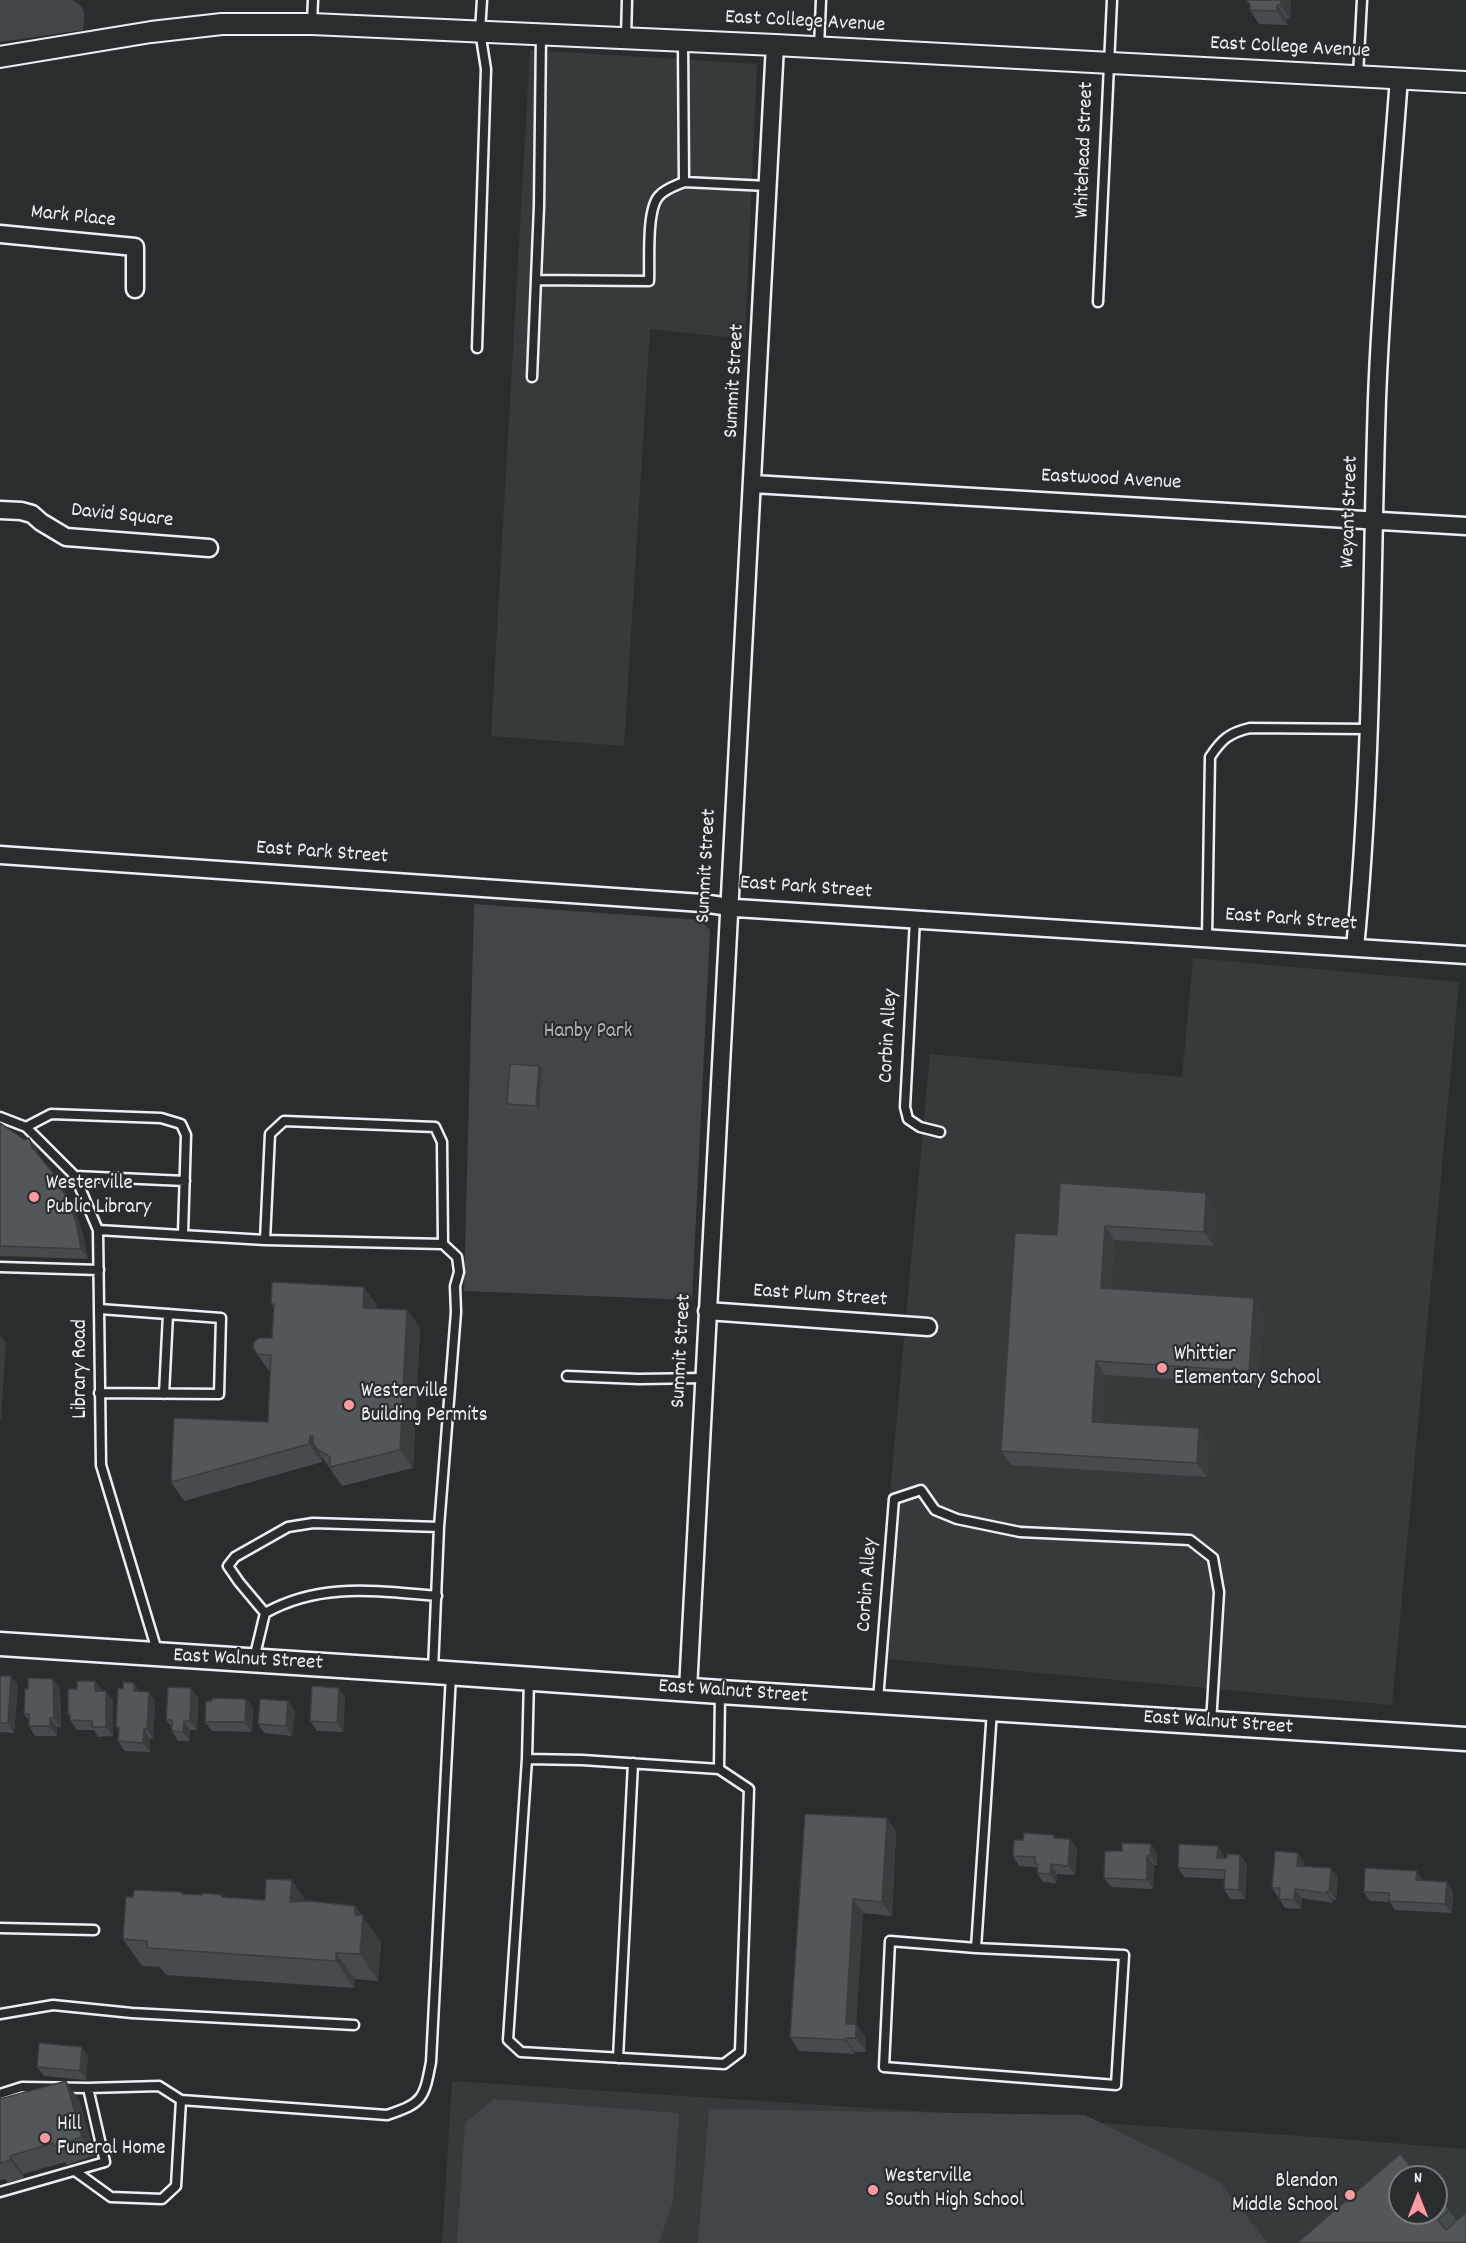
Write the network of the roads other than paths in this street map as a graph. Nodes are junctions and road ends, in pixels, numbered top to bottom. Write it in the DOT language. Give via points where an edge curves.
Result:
graph roads {
  1 [pos="313,0"];
  2 [pos="482,0"];
  3 [pos="627,0"];
  4 [pos="821,0"];
  5 [pos="1112,0"];
  6 [pos="1362,0"];
  7 [pos="312,24"];
  8 [pos="480,31"];
  9 [pos="542,34"];
  10 [pos="626,38"];
  11 [pos="683,41"];
  12 [pos="775,45"];
  13 [pos="819,47"];
  14 [pos="0,57"];
  15 [pos="1108,64"];
  16 [pos="1358,76"];
  17 [pos="1399,78"];
  18 [pos="1466,82"];
  19 [pos="684,182"];
  20 [pos="768,186"];
  21 [pos="0,234"];
  22 [pos="536,280"];
  23 [pos="135,289"];
  24 [pos="1098,302"];
  25 [pos="477,348"];
  26 [pos="532,377"];
  27 [pos="753,484"];
  28 [pos="0,510"];
  29 [pos="1373,520"];
  30 [pos="1466,526"];
  31 [pos="210,548"];
  32 [pos="1368,729"];
  33 [pos="0,855"];
  34 [pos="728,906"];
  35 [pos="915,919"];
  36 [pos="1207,938"];
  37 [pos="1355,948"];
  38 [pos="1466,955"];
  39 [pos="0,1117"];
  40 [pos="26,1127"];
  41 [pos="940,1132"];
  42 [pos="75,1176"];
  43 [pos="185,1180"];
  44 [pos="98,1230"];
  45 [pos="183,1234"];
  46 [pos="265,1240"];
  47 [pos="443,1244"];
  48 [pos="0,1267"];
  49 [pos="99,1270"];
  50 [pos="100,1308"];
  51 [pos="707,1311"];
  52 [pos="168,1314"];
  53 [pos="928,1327"];
  54 [pos="567,1376"];
  55 [pos="704,1378"];
  56 [pos="99,1393"];
  57 [pos="164,1394"];
  58 [pos="439,1527"];
  59 [pos="437,1596"];
  60 [pos="265,1613"];
  61 [pos="0,1644"];
  62 [pos="158,1655"];
  63 [pos="254,1660"];
  64 [pos="442,1672"];
  65 [pos="529,1679"];
  66 [pos="688,1689"];
  67 [pos="720,1692"];
  68 [pos="878,1702"];
  69 [pos="992,1710"];
  70 [pos="1211,1724"];
  71 [pos="1466,1739"];
  72 [pos="526,1759"];
  73 [pos="633,1763"];
  74 [pos="719,1769"];
  75 [pos="0,1928"];
  76 [pos="94,1930"];
  77 [pos="976,1948"];
  78 [pos="0,2014"];
  79 [pos="354,2025"];
  80 [pos="618,2058"];
  81 [pos="88,2088"];
  82 [pos="0,2094"];
  83 [pos="181,2100"];
  84 [pos="75,2171"];
  85 [pos="0,2193"];
  1 -- 7 [label="lane"];
  2 -- 8 [label="lane"];
  3 -- 10 [label="lane"];
  4 -- 13 [label="lane"];
  5 -- 15 [label="lane, Whitehead Street"];
  6 -- 16 [label="lane"];
  7 -- 8 [label="street, East College Avenue"];
  7 -- 14 [label="street, East College Avenue" via="222,24"];
  8 -- 9 [label="street, East College Avenue"];
  8 -- 25 [label="lane" via="486,69"];
  9 -- 10 [label="street, East College Avenue"];
  9 -- 22 [label="lane"];
  10 -- 11 [label="street, East College Avenue"];
  11 -- 12 [label="street, East College Avenue"];
  11 -- 19 [label="lane"];
  12 -- 13 [label="street, East College Avenue"];
  12 -- 20 [label="street, Summit Street"];
  13 -- 15 [label="street, East College Avenue"];
  15 -- 16 [label="street, East College Avenue"];
  15 -- 24 [label="lane, Whitehead Street"];
  16 -- 17 [label="street, East College Avenue"];
  17 -- 18 [label="street, East College Avenue"];
  17 -- 29 [label="street, Weyant Street" via="1382,302"];
  19 -- 20 [label="lane"];
  19 -- 22 [label="lane" via="665,190 652,209 649,281"];
  20 -- 27 [label="street, Summit Street"];
  21 -- 23 [label="street, Mark Place" via="135,247"];
  22 -- 26 [label="lane"];
  27 -- 29 [label="street, Eastwood Avenue"];
  27 -- 34 [label="street, Summit Street"];
  28 -- 31 [label="street, David Square" via="33,514 66,537"];
  29 -- 30 [label="street, Eastwood Avenue"];
  29 -- 32 [label="street, Weyant Street"];
  32 -- 36 [label="lane" via="1250,728 1222,740 1210,757"];
  32 -- 37 [label="street, Weyant Street"];
  33 -- 34 [label="street, East Park Street"];
  34 -- 35 [label="street, East Park Street"];
  34 -- 51 [label="street, Summit Street"];
  35 -- 36 [label="street, East Park Street"];
  35 -- 41 [label="lane, Corbin Alley" via="905,1107 908,1119"];
  36 -- 37 [label="street, East Park Street"];
  37 -- 38 [label="street, East Park Street"];
  39 -- 40 [label="lane, Library Road"];
  40 -- 42 [label="lane, Library Road"];
  40 -- 43 [label="lane" via="51,1114 161,1118 181,1124 186,1135"];
  42 -- 43 [label="lane"];
  42 -- 44 [label="lane, Library Road"];
  43 -- 45 [label="lane"];
  44 -- 45 [label="lane"];
  44 -- 49 [label="lane, Library Road"];
  45 -- 46 [label="lane"];
  46 -- 47 [label="lane"];
  46 -- 47 [label="lane" via="270,1134 284,1121 435,1127 442,1142"];
  47 -- 58 [label="lane" via="458,1257 459,1272"];
  48 -- 49 [label="lane"];
  49 -- 50 [label="lane, Library Road"];
  50 -- 52 [label="lane"];
  50 -- 56 [label="lane, Library Road"];
  51 -- 53 [label="street, East Plum Street"];
  51 -- 55 [label="street, Summit Street"];
  52 -- 57 [label="lane"];
  52 -- 57 [label="lane" via="221,1318 219,1394"];
  54 -- 55 [label="lane"];
  55 -- 66 [label="street, Summit Street"];
  56 -- 57 [label="lane"];
  56 -- 62 [label="lane, Library Road" via="101,1465"];
  58 -- 59 [label="lane"];
  58 -- 60 [label="lane" via="313,1523 288,1527 235,1557 228,1566"];
  59 -- 60 [label="lane" via="326,1591 283,1603"];
  59 -- 64 [label="lane"];
  60 -- 63 [label="lane"];
  61 -- 62 [label="main road, East Walnut Street"];
  62 -- 63 [label="main road, East Walnut Street"];
  63 -- 64 [label="main road, East Walnut Street"];
  64 -- 65 [label="main road, East Walnut Street"];
  64 -- 83 [label="lane" via="432,2051 426,2088 414,2106 387,2115"];
  65 -- 66 [label="main road, East Walnut Street"];
  65 -- 72 [label="lane"];
  66 -- 67 [label="main road, East Walnut Street"];
  67 -- 68 [label="main road, East Walnut Street"];
  67 -- 74 [label="lane"];
  68 -- 69 [label="main road, East Walnut Street"];
  68 -- 70 [label="lane, Corbin Alley" via="894,1499 921,1490 935,1510 957,1519 1020,1532 1190,1540 1213,1558 1219,1593"];
  69 -- 70 [label="main road, East Walnut Street"];
  69 -- 77 [label="lane"];
  70 -- 71 [label="main road, East Walnut Street"];
  72 -- 73 [label="lane"];
  72 -- 80 [label="lane" via="508,2040 521,2052"];
  73 -- 74 [label="lane"];
  73 -- 80 [label="lane"];
  74 -- 80 [label="lane" via="749,1789 740,2052 724,2064"];
  75 -- 76 [label="lane"];
  77 -- 77 [label="lane" via="890,1941 885,2067 1116,2085 1124,1955"];
  78 -- 79 [label="lane" via="53,2005"];
  81 -- 82 [label="lane" via="22,2087"];
  81 -- 83 [label="lane" via="159,2086"];
  81 -- 84 [label="lane" via="105,2162"];
  83 -- 84 [label="lane" via="176,2186 162,2199 111,2197"];
  84 -- 85 [label="lane"];
}
